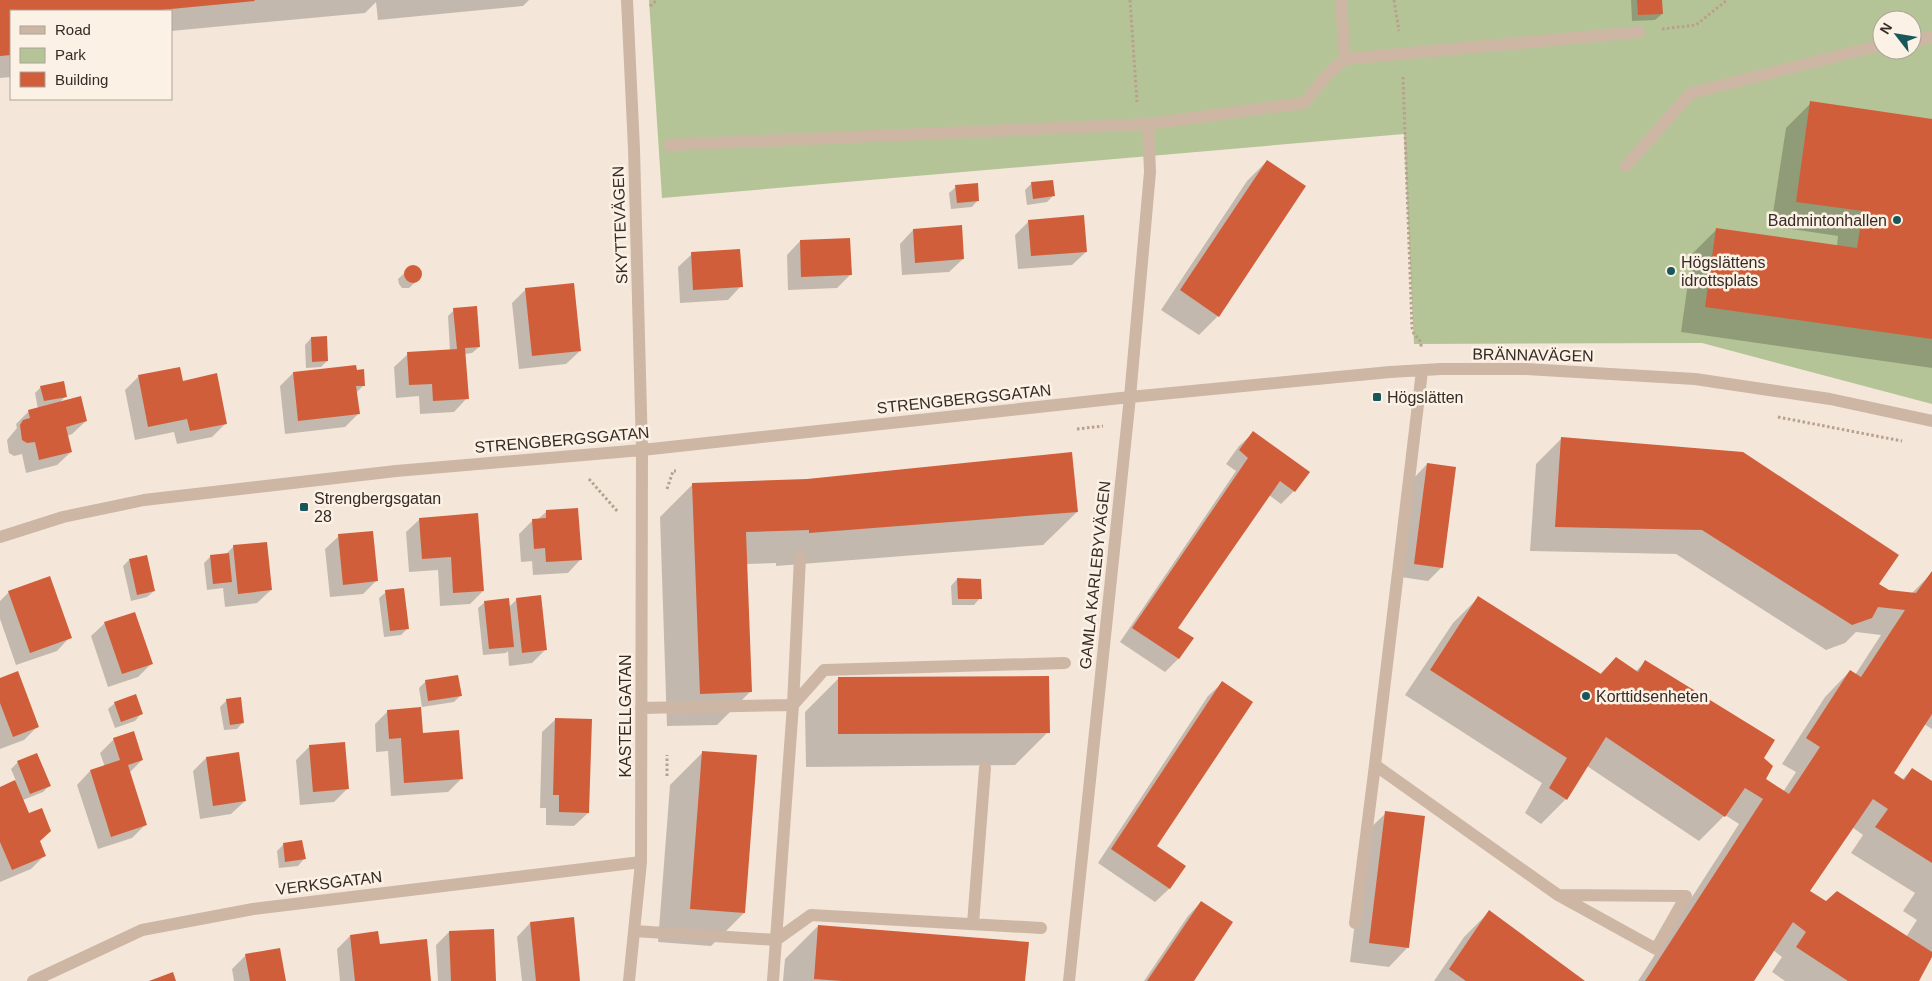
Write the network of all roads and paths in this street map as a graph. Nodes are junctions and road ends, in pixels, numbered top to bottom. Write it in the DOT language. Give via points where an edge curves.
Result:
graph roads {
  1 [pos="627,0"];
  2 [pos="1341,0"];
  3 [pos="1394,0"];
  4 [pos="1727,0"];
  5 [pos="1639,32"];
  6 [pos="1872,48"];
  7 [pos="1402,55"];
  8 [pos="1345,59"];
  9 [pos="1148,124"];
  10 [pos="669,145"];
  11 [pos="1626,166"];
  12 [pos="1422,371"];
  13 [pos="1130,397"];
  14 [pos="1769,415"];
  15 [pos="1932,421"];
  16 [pos="1127,423"];
  17 [pos="1076,429"];
  18 [pos="1902,441"];
  19 [pos="642,450"];
  20 [pos="681,469"];
  21 [pos="673,472"];
  22 [pos="0,537"];
  23 [pos="800,557"];
  24 [pos="1065,663"];
  25 [pos="793,705"];
  26 [pos="641,708"];
  27 [pos="1375,766"];
  28 [pos="985,768"];
  29 [pos="641,862"];
  30 [pos="1558,895"];
  31 [pos="1355,922"];
  32 [pos="973,924"];
  33 [pos="1041,928"];
  34 [pos="634,931"];
  35 [pos="776,940"];
  36 [pos="33,981"];
  37 [pos="629,981"];
  38 [pos="773,981"];
  39 [pos="1069,981"];
  1 -- 19 [label="street, SKYTTEVÄGEN"];
  2 -- 8 [label="street"];
  3 -- 7 [label="path"];
  4 -- 5 [label="path" via="1696,25"];
  5 -- 7 [label="street"];
  6 -- 11 [label="street" via="1691,93"];
  7 -- 8 [label="street"];
  7 -- 12 [label="path" via="1412,328 1421,342"];
  8 -- 9 [label="street" via="1327,75 1304,104"];
  9 -- 10 [label="street"];
  9 -- 13 [label="street, GAMLA KARLEBYVÄGEN" via="1150,172"];
  12 -- 13 [label="street, BRÄNNAVÄGEN"];
  12 -- 15 [label="street, BRÄNNAVÄGEN" via="1526,369 1694,379 1830,399"];
  12 -- 27 [label="street"];
  13 -- 16 [label="street, GAMLA KARLEBYVÄGEN"];
  13 -- 19 [label="street, STRENGBERGSGATAN"];
  14 -- 18 [label="path"];
  16 -- 17 [label="path"];
  16 -- 39 [label="street, GAMLA KARLEBYVÄGEN"];
  19 -- 22 [label="street, STRENGBERGSGATAN" via="396,471 144,500 63,517"];
  19 -- 26 [label="street, KASTELLGATAN"];
  20 -- 21 [label="path"];
  23 -- 25 [label="street"];
  24 -- 25 [label="street" via="824,670"];
  25 -- 26 [label="street"];
  25 -- 35 [label="street"];
  26 -- 29 [label="street, KASTELLGATAN"];
  27 -- 30 [label="street"];
  27 -- 31 [label="street"];
  28 -- 32 [label="street"];
  29 -- 34 [label="street, KASTELLGATAN"];
  29 -- 36 [label="street, VERKSGATAN" via="253,909 142,930"];
  30 -- 30 [label="street" via="1656,949 1686,896 1676,896"];
  32 -- 33 [label="street"];
  32 -- 35 [label="street" via="811,915"];
  34 -- 35 [label="street"];
  34 -- 37 [label="street, KASTELLGATAN"];
  35 -- 38 [label="street"];
}
